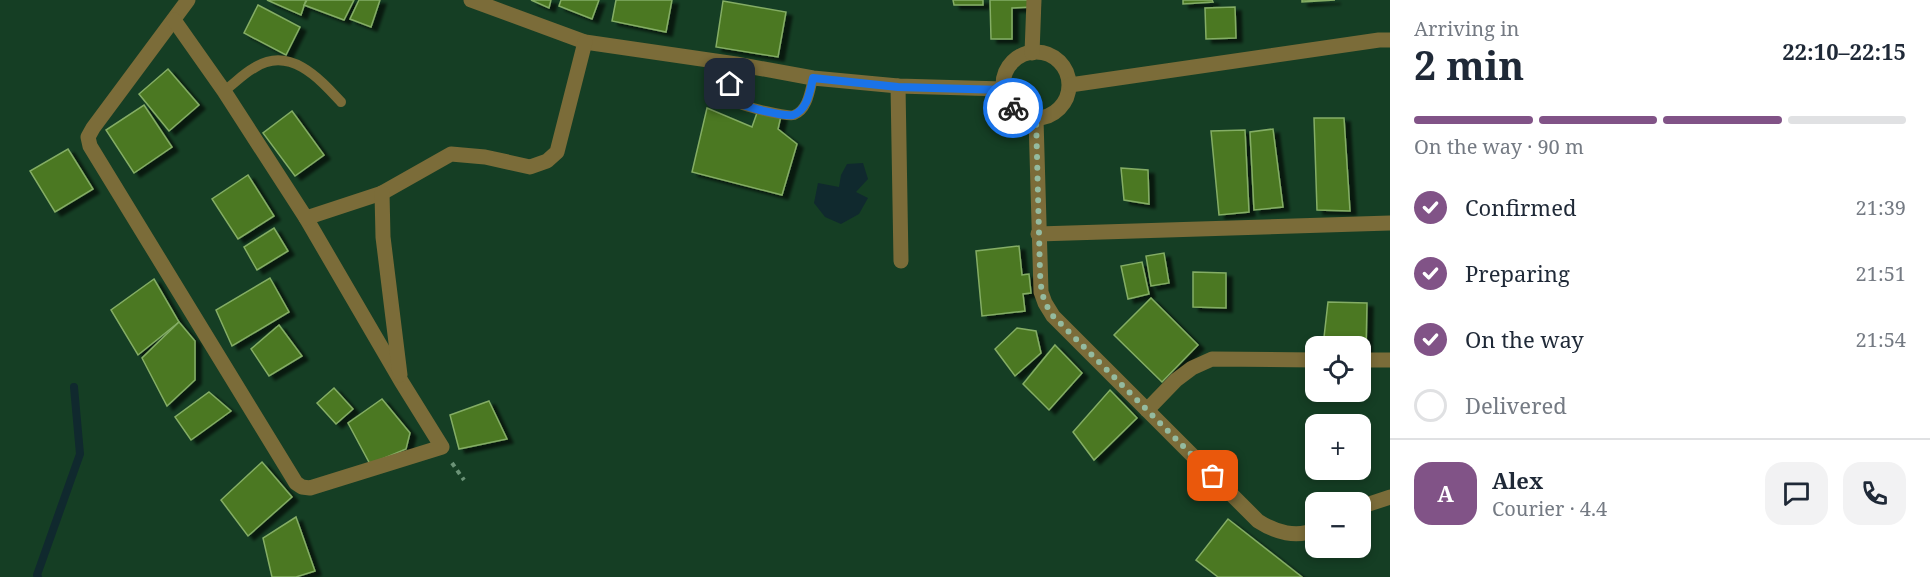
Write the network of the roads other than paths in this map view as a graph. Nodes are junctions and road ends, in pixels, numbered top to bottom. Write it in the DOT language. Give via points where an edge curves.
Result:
graph roads {
  1 [pos="188,0"];
  2 [pos="471,0"];
  3 [pos="1034,0"];
  4 [pos="174,20"];
  5 [pos="1390,40"];
  6 [pos="585,42"];
  7 [pos="1032,53"];
  8 [pos="736,64"];
  9 [pos="813,78"];
  10 [pos="1070,86"];
  11 [pos="898,87"];
  12 [pos="1003,90"];
  13 [pos="224,91"];
  14 [pos="341,102"];
  15 [pos="1036,118"];
  16 [pos="382,193"];
  17 [pos="306,218"];
  18 [pos="1390,223"];
  19 [pos="1038,234"];
  20 [pos="901,261"];
  21 [pos="1305,360"];
  22 [pos="1371,360"];
  23 [pos="1390,360"];
  24 [pos="400,381"];
  25 [pos="1147,410"];
  26 [pos="1390,497"];
  27 [pos="1371,503"];
  28 [pos="1305,535"];
  1 -- 4 [label="street"];
  2 -- 6 [label="street"];
  3 -- 7 [label="street"];
  4 -- 13 [label="street"];
  4 -- 24 [label="street" via="93,128 88,137 90,146 296,483 310,488 442,447"];
  5 -- 10 [label="street"];
  6 -- 8 [label="street"];
  6 -- 16 [label="street" via="557,152 547,161 530,167 451,154"];
  7 -- 10 [label="street" via="1054,57 1062,65"];
  7 -- 12 [label="street" via="1012,63"];
  8 -- 9 [label="street"];
  8 -- 9 [label="lane" via="730,84 738,103 782,115 794,115 803,107"];
  9 -- 11 [label="street"];
  10 -- 15 [label="street" via="1062,106 1054,113"];
  11 -- 12 [label="street"];
  11 -- 20 [label="street"];
  12 -- 15 [label="street" via="1015,111"];
  13 -- 14 [label="lane" via="255,66 274,60 291,61 307,69"];
  13 -- 17 [label="street"];
  15 -- 19 [label="street"];
  16 -- 17 [label="street"];
  16 -- 24 [label="street" via="383,237"];
  17 -- 24 [label="street"];
  18 -- 19 [label="street"];
  19 -- 25 [label="street" via="1044,303"];
  21 -- 25 [label="street" via="1212,359 1176,380"];
  22 -- 23 [label="street"];
  25 -- 28 [label="street" via="1258,521 1271,529"];
  26 -- 27 [label="street"];
}
